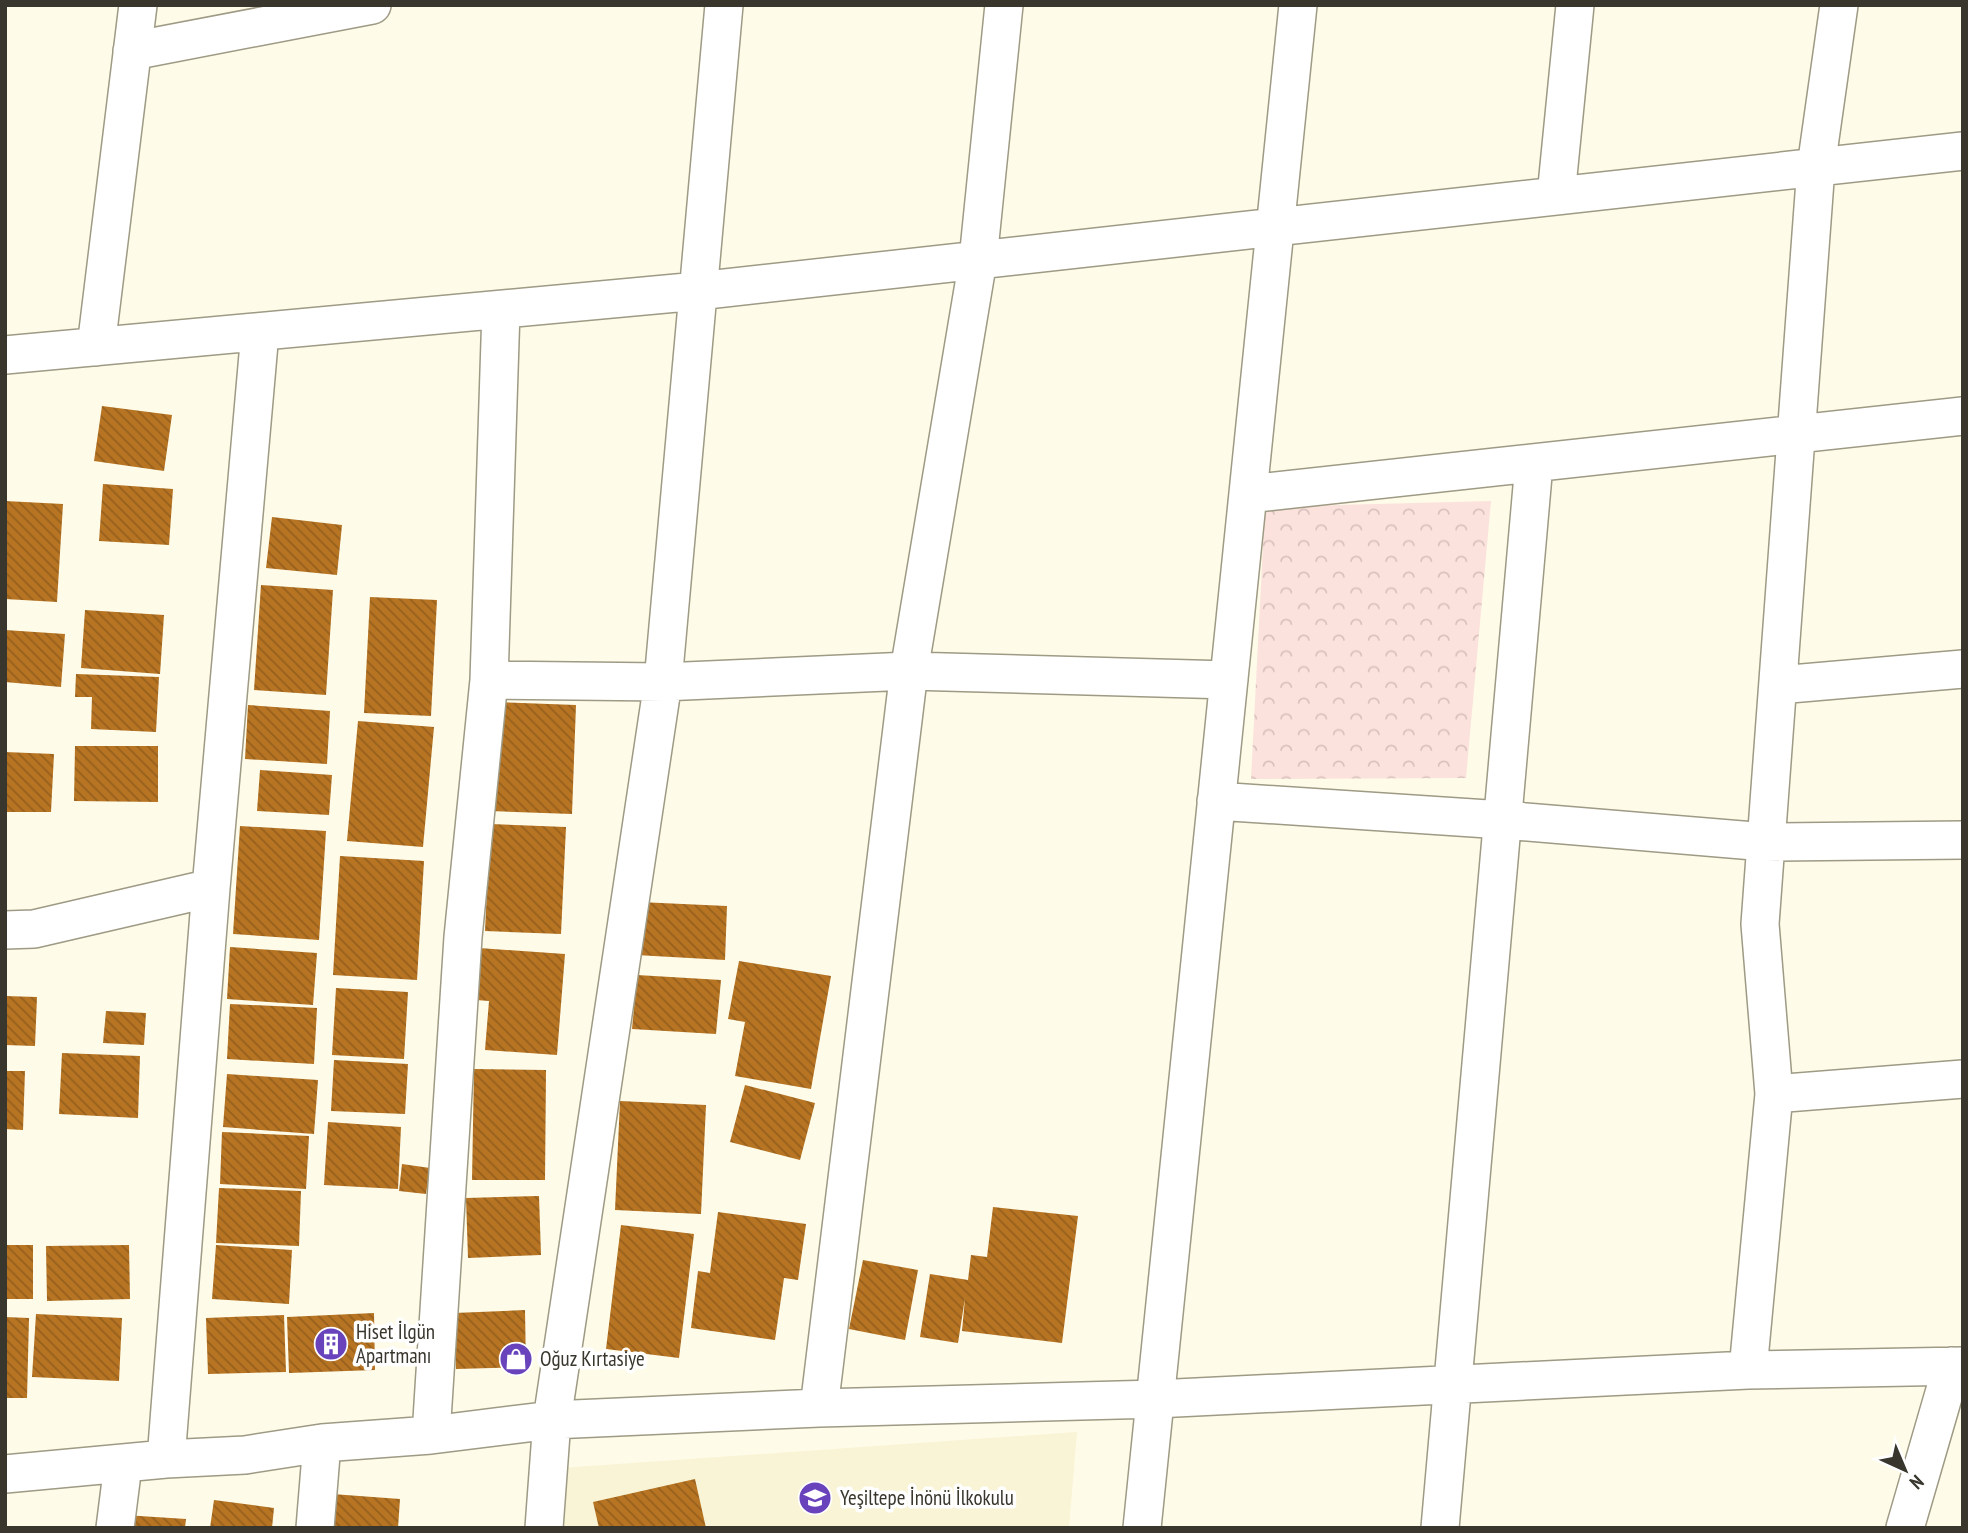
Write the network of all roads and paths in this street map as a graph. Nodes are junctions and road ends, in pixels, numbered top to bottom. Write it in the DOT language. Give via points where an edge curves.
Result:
graph roads {
  1 [pos="138,5"];
  2 [pos="372,5"];
  3 [pos="724,5"];
  4 [pos="1004,5"];
  5 [pos="1298,5"];
  6 [pos="1575,5"];
  7 [pos="1839,5"];
  8 [pos="132,51"];
  9 [pos="1963,151"];
  10 [pos="1816,167"];
  11 [pos="1556,196"];
  12 [pos="1275,228"];
  13 [pos="978,260"];
  14 [pos="698,291"];
  15 [pos="501,310"];
  16 [pos="260,332"];
  17 [pos="96,347"];
  18 [pos="5,355"];
  19 [pos="1963,416"];
  20 [pos="1796,434"];
  21 [pos="1534,464"];
  22 [pos="1248,494"];
  23 [pos="1963,669"];
  24 [pos="909,671"];
  25 [pos="489,680"];
  26 [pos="1229,680"];
  27 [pos="663,682"];
  28 [pos="1778,685"];
  29 [pos="1216,801"];
  30 [pos="1503,820"];
  31 [pos="1963,840"];
  32 [pos="1766,842"];
  33 [pos="211,888"];
  34 [pos="5,930"];
  35 [pos="1963,1079"];
  36 [pos="1774,1094"];
  37 [pos="1958,1366"];
  38 [pos="1748,1370"];
  39 [pos="1454,1384"];
  40 [pos="1156,1399"];
  41 [pos="819,1408"];
  42 [pos="552,1420"];
  43 [pos="431,1435"];
  44 [pos="322,1443"];
  45 [pos="166,1459"];
  46 [pos="123,1465"];
  47 [pos="5,1474"];
  48 [pos="115,1528"];
  49 [pos="315,1528"];
  50 [pos="544,1528"];
  51 [pos="1142,1528"];
  52 [pos="1440,1528"];
  53 [pos="1905,1528"];
  1 -- 8 [label="street"];
  2 -- 8 [label="street"];
  3 -- 14 [label="street"];
  4 -- 13 [label="street"];
  5 -- 12 [label="street"];
  6 -- 11 [label="street"];
  7 -- 10 [label="street"];
  8 -- 17 [label="street"];
  9 -- 10 [label="street"];
  10 -- 11 [label="street"];
  10 -- 20 [label="street"];
  11 -- 12 [label="street"];
  12 -- 13 [label="street"];
  12 -- 22 [label="street"];
  13 -- 14 [label="street"];
  13 -- 24 [label="street"];
  14 -- 15 [label="street"];
  14 -- 27 [label="street"];
  15 -- 16 [label="street"];
  15 -- 25 [label="street"];
  16 -- 17 [label="street"];
  16 -- 33 [label="street"];
  17 -- 18 [label="street"];
  19 -- 20 [label="street"];
  20 -- 21 [label="street"];
  20 -- 28 [label="street"];
  21 -- 22 [label="street"];
  21 -- 30 [label="street"];
  22 -- 26 [label="street"];
  23 -- 28 [label="street"];
  24 -- 26 [label="street"];
  24 -- 27 [label="street"];
  24 -- 41 [label="street"];
  25 -- 27 [label="street"];
  25 -- 43 [label="street" via="463,937"];
  26 -- 29 [label="street"];
  27 -- 42 [label="street"];
  28 -- 32 [label="street"];
  29 -- 30 [label="street"];
  29 -- 40 [label="street"];
  30 -- 32 [label="street"];
  30 -- 39 [label="street"];
  31 -- 32 [label="street"];
  32 -- 36 [label="street" via="1760,924"];
  33 -- 34 [label="street" via="34,929"];
  33 -- 45 [label="street"];
  35 -- 36 [label="street"];
  36 -- 38 [label="street"];
  37 -- 38 [label="street"];
  37 -- 53 [label="street"];
  38 -- 39 [label="street"];
  39 -- 40 [label="street"];
  39 -- 52 [label="street"];
  40 -- 41 [label="street"];
  40 -- 51 [label="street"];
  41 -- 42 [label="street"];
  42 -- 43 [label="street"];
  42 -- 50 [label="street"];
  43 -- 44 [label="street"];
  44 -- 45 [label="street" via="245,1455"];
  44 -- 49 [label="street"];
  45 -- 46 [label="street"];
  46 -- 47 [label="street"];
  46 -- 48 [label="street"];
}
